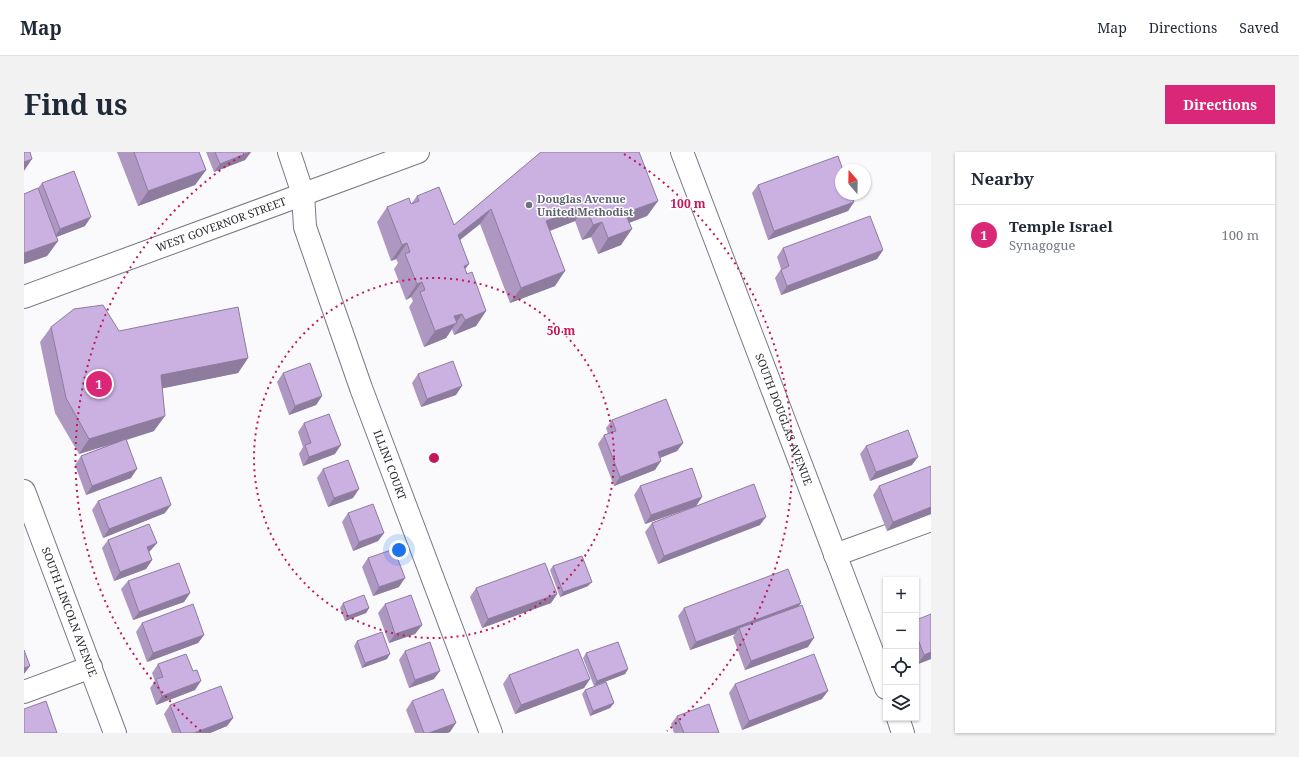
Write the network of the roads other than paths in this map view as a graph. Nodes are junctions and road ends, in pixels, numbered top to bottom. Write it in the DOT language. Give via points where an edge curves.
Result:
graph roads {
  1 [pos="289,152"];
  2 [pos="418,152"];
  3 [pos="682,152"];
  4 [pos="303,194"];
  5 [pos="24,297"];
  6 [pos="24,491"];
  7 [pos="931,520"];
  8 [pos="835,555"];
  9 [pos="90,667"];
  10 [pos="885,685"];
  11 [pos="24,692"];
  12 [pos="899,721"];
  13 [pos="115,733"];
  14 [pos="491,733"];
  15 [pos="903,733"];
  1 -- 4 [label="street, ILLINI COURT"];
  2 -- 4 [label="street, WEST GOVERNOR STREET"];
  3 -- 8 [label="street, SOUTH DOUGLAS AVENUE"];
  4 -- 5 [label="street, WEST GOVERNOR STREET"];
  4 -- 14 [label="street, ILLINI COURT" via="305,227 361,388"];
  6 -- 9 [label="street, SOUTH LINCOLN AVENUE"];
  7 -- 8 [label="street"];
  8 -- 10 [label="street, SOUTH DOUGLAS AVENUE"];
  9 -- 11 [label="street"];
  9 -- 13 [label="street, SOUTH LINCOLN AVENUE"];
  12 -- 15 [label="street"];
}
